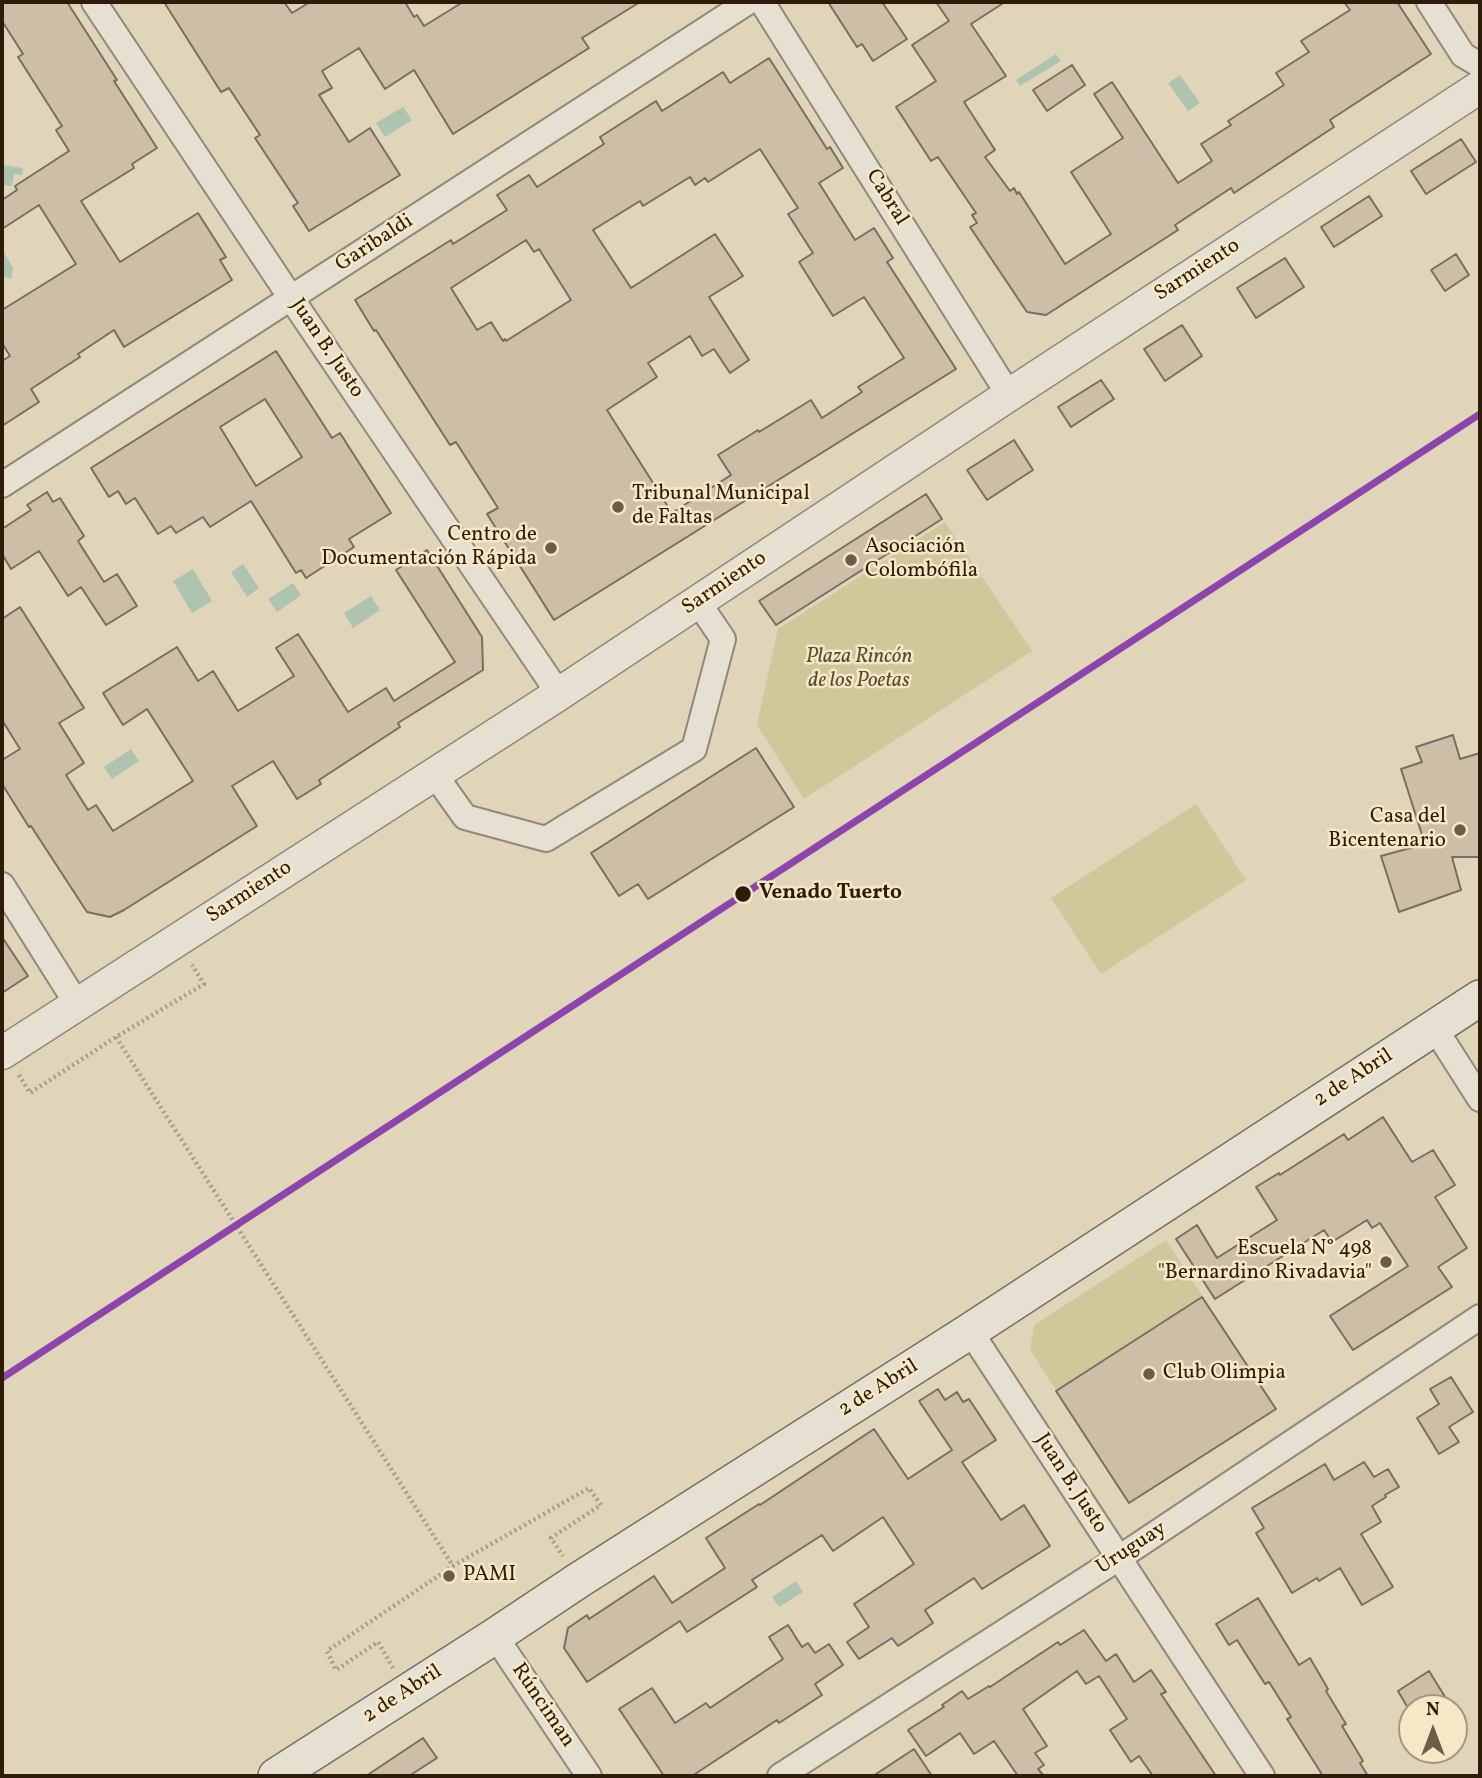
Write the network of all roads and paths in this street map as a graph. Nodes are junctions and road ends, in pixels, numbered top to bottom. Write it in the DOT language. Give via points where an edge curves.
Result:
graph roads {
  1 [pos="94,2"];
  2 [pos="748,2"];
  3 [pos="762,2"];
  4 [pos="1429,2"];
  5 [pos="1480,65"];
  6 [pos="1480,87"];
  7 [pos="291,298"];
  8 [pos="1009,395"];
  9 [pos="2,485"];
  10 [pos="698,602"];
  11 [pos="559,694"];
  12 [pos="435,775"];
  13 [pos="2,885"];
  14 [pos="176,940"];
  15 [pos="1480,998"];
  16 [pos="77,1004"];
  17 [pos="1434,1027"];
  18 [pos="116,1037"];
  19 [pos="3,1052"];
  20 [pos="1480,1100"];
  21 [pos="1480,1317"];
  22 [pos="970,1331"];
  23 [pos="1119,1558"];
  24 [pos="453,1566"];
  25 [pos="579,1580"];
  26 [pos="495,1636"];
  27 [pos="408,1692"];
  28 [pos="276,1776"];
  29 [pos="589,1776"];
  30 [pos="780,1776"];
  31 [pos="1262,1776"];
  1 -- 7 [label="street, Juan B. Justo"];
  2 -- 7 [label="street, Garibaldi"];
  3 -- 8 [label="street, Cabral"];
  4 -- 5 [label="street" via="1463,55"];
  6 -- 8 [label="street, Sarmiento"];
  7 -- 9 [label="street, Garibaldi"];
  7 -- 11 [label="street, Juan B. Justo"];
  8 -- 10 [label="street, Sarmiento"];
  10 -- 11 [label="street, Sarmiento"];
  10 -- 12 [label="street" via="723,639 694,749 546,839 465,817"];
  11 -- 12 [label="street, Sarmiento"];
  12 -- 14 [label="street, Sarmiento"];
  13 -- 16 [label="street"];
  14 -- 16 [label="street, Sarmiento"];
  14 -- 18 [label="path" via="204,984"];
  15 -- 17 [label="main road, 2 de Abril"];
  16 -- 19 [label="street, Sarmiento"];
  17 -- 20 [label="street"];
  17 -- 22 [label="main road, 2 de Abril"];
  18 -- 19 [label="path" via="30,1093"];
  18 -- 24 [label="path"];
  21 -- 23 [label="street, Uruguay"];
  22 -- 23 [label="street, Juan B. Justo"];
  22 -- 25 [label="main road, 2 de Abril"];
  23 -- 30 [label="street, Uruguay"];
  23 -- 31 [label="street, Juan B. Justo"];
  24 -- 25 [label="path" via="589,1488 601,1505 551,1538"];
  24 -- 27 [label="path" via="327,1651 336,1670 378,1642"];
  25 -- 26 [label="main road, 2 de Abril"];
  26 -- 27 [label="main road, 2 de Abril"];
  26 -- 29 [label="street, Rúnciman"];
  27 -- 28 [label="main road, 2 de Abril"];
}
